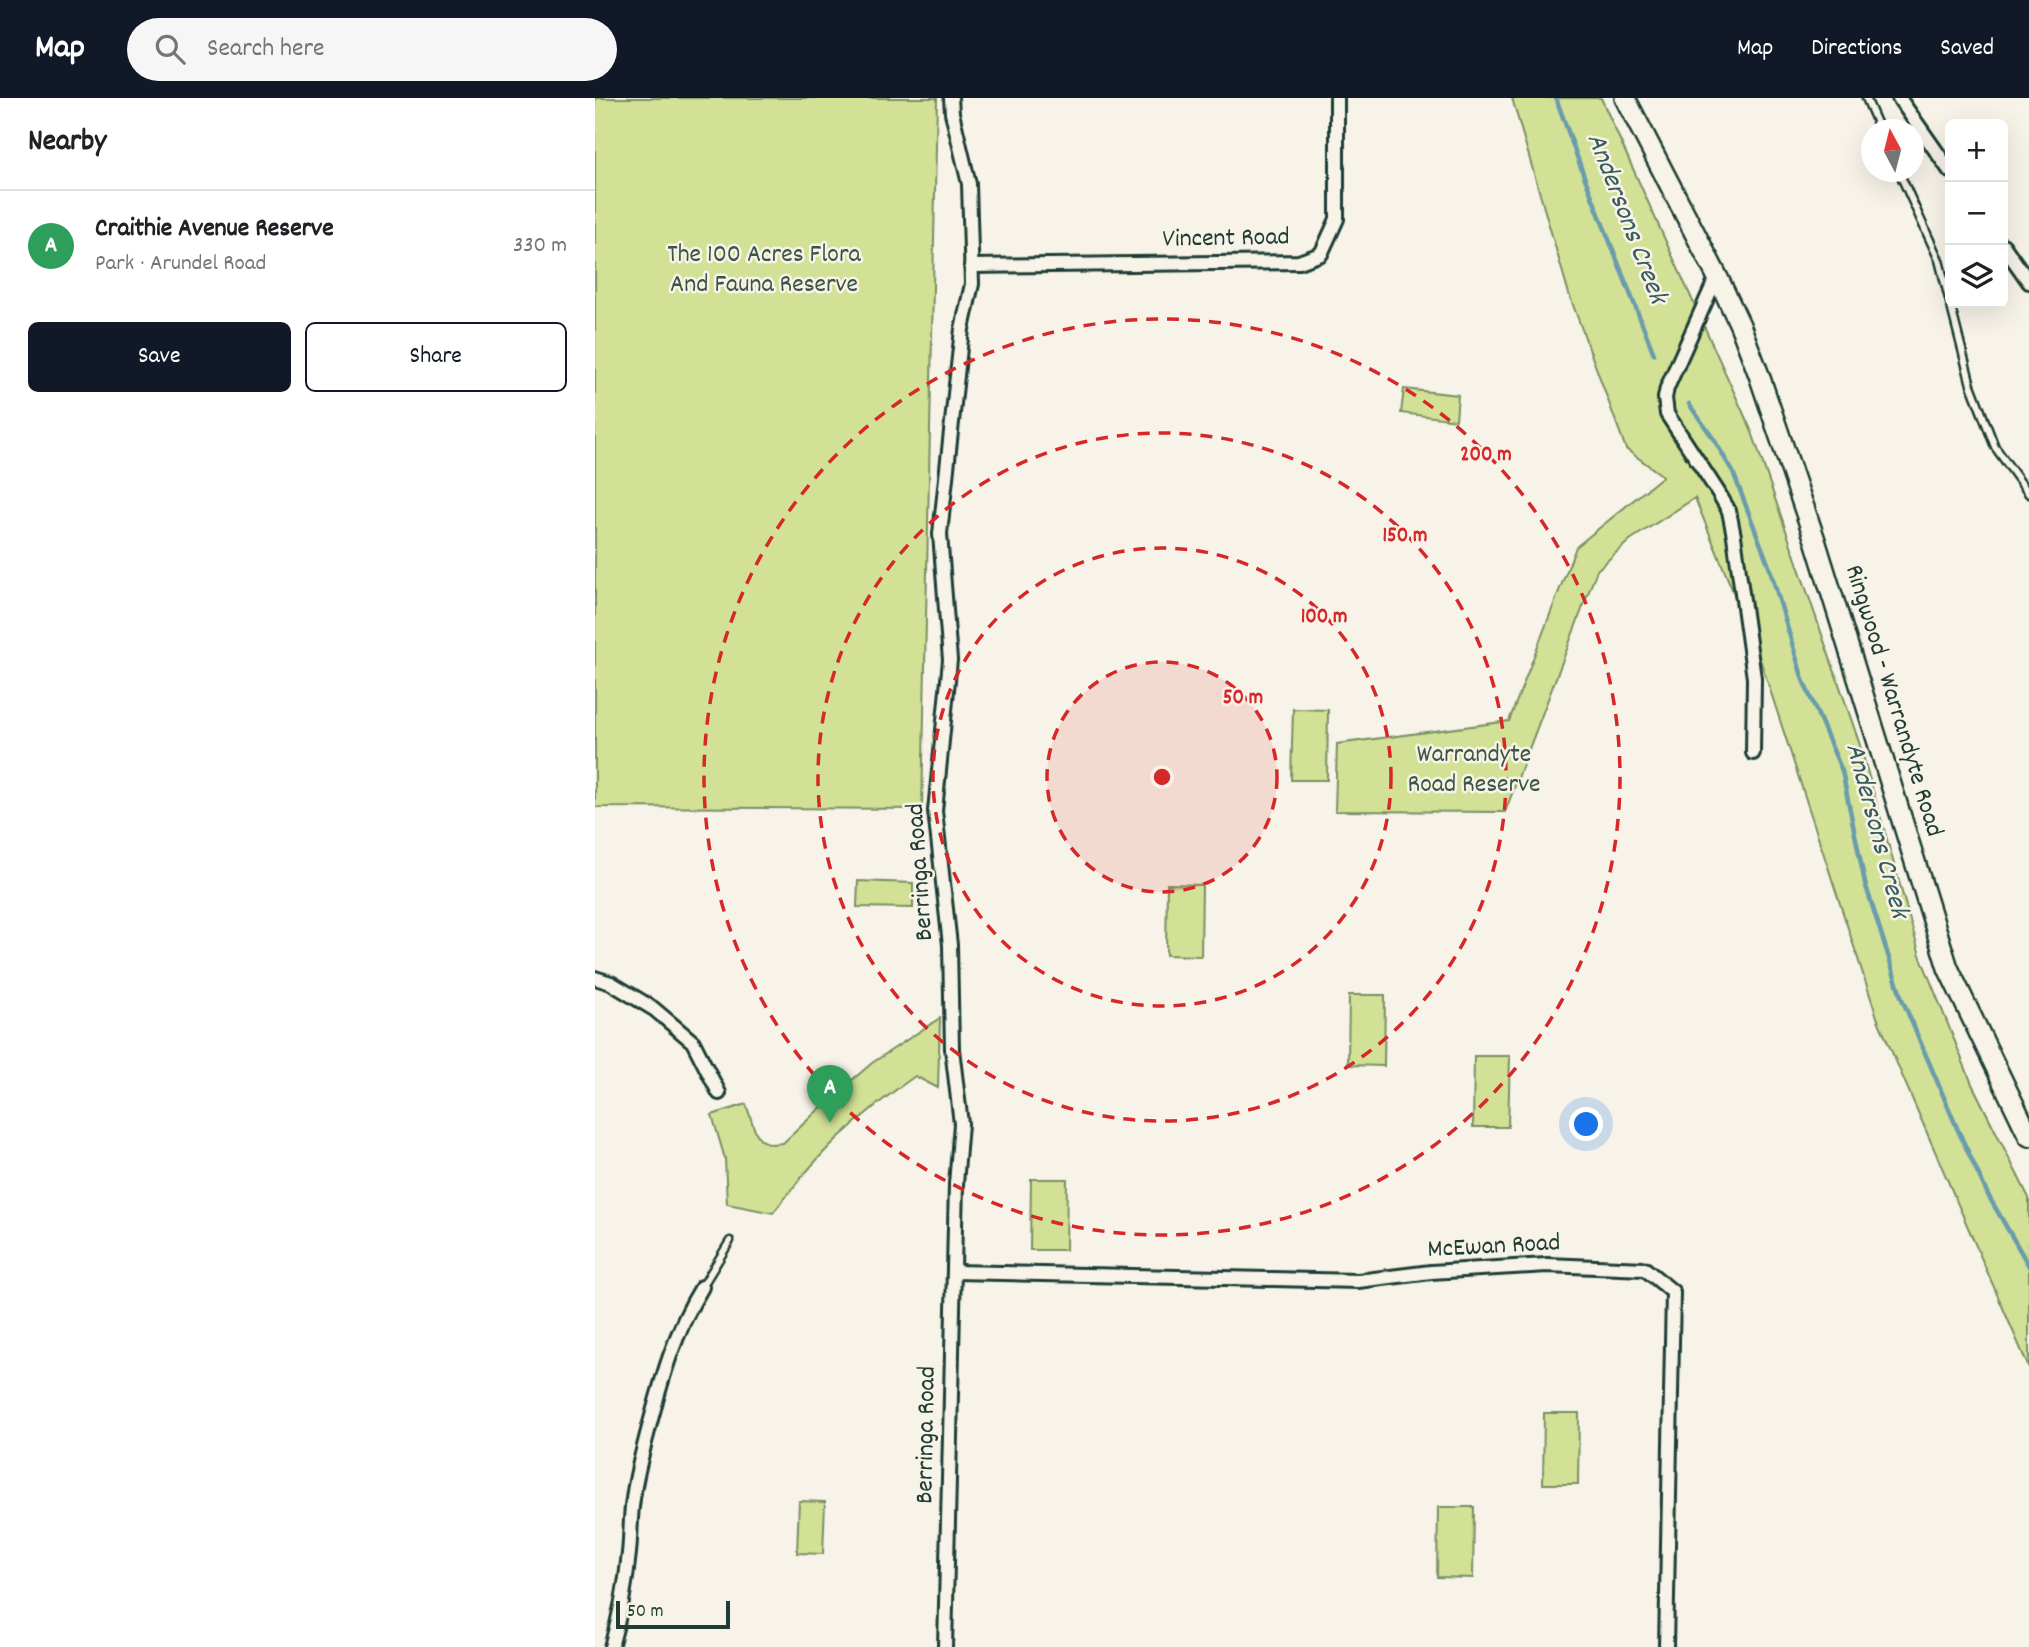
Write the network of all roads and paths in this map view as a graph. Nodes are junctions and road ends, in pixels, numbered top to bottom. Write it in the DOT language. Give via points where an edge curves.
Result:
graph roads {
  1 [pos="951,98"];
  2 [pos="1337,98"];
  3 [pos="1625,98"];
  4 [pos="1866,98"];
  5 [pos="1899,98"];
  6 [pos="1875,119"];
  7 [pos="1945,164"];
  8 [pos="1904,182"];
  9 [pos="2008,252"];
  10 [pos="971,266"];
  11 [pos="1717,276"];
  12 [pos="2029,282"];
  13 [pos="2029,494"];
  14 [pos="1753,753"];
  15 [pos="595,978"];
  16 [pos="719,1093"];
  17 [pos="2029,1136"];
  18 [pos="730,1241"];
  19 [pos="954,1272"];
  20 [pos="702,1287"];
  21 [pos="611,1647"];
  22 [pos="945,1647"];
  23 [pos="1666,1647"];
  1 -- 10 [label="street, Berringa Road" via="969,184"];
  2 -- 10 [label="street, Vincent Road" via="1337,219 1321,254 1299,262"];
  3 -- 11 [label="main road, Ringwood - Warrandyte Road"];
  4 -- 6 [label="lane"];
  5 -- 7 [label="street"];
  8 -- 13 [label="lane" via="1939,260 1971,385 1995,447"];
  9 -- 12 [label="street"];
  10 -- 19 [label="street, Berringa Road" via="940,534 950,660 935,811 950,945 952,1049 961,1124"];
  11 -- 14 [label="street" via="1665,398 1667,414 1729,511 1754,678"];
  11 -- 17 [label="main road, Ringwood - Warrandyte Road" via="1759,375 1811,527 1948,968"];
  15 -- 16 [label="street" via="654,1009 693,1042"];
  18 -- 20 [label="lane"];
  19 -- 22 [label="street, Berringa Road"];
  19 -- 23 [label="street, McEwan Road" via="1358,1281 1546,1265 1645,1269 1672,1292"];
  20 -- 21 [label="street" via="669,1357 638,1464 623,1597"];
}
